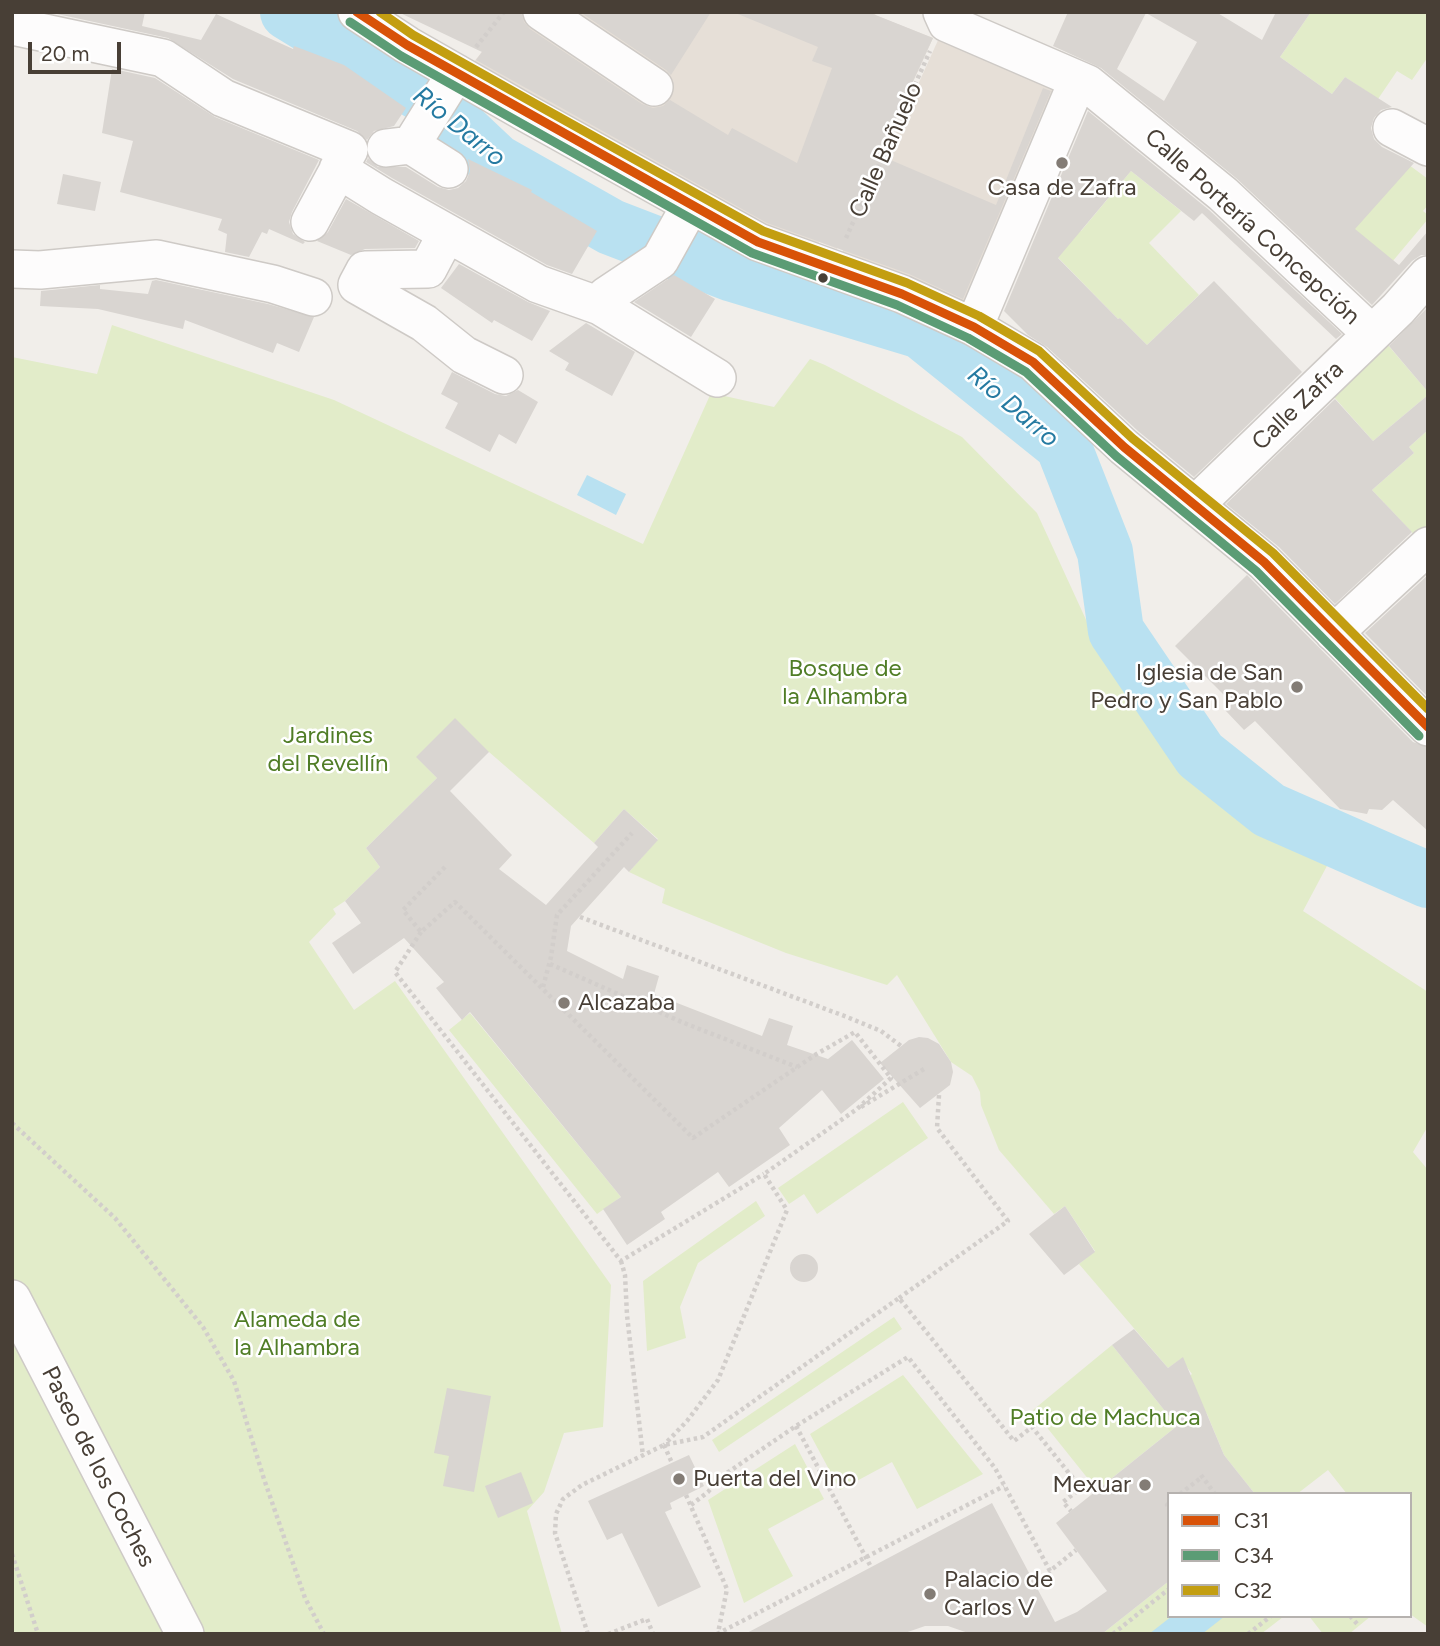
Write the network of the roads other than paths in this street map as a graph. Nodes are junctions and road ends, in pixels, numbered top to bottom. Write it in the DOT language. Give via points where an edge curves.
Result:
graph roads {
  1 [pos="357,12"];
  2 [pos="542,12"];
  3 [pos="942,25"];
  4 [pos="12,26"];
  5 [pos="453,77"];
  6 [pos="1078,80"];
  7 [pos="654,87"];
  8 [pos="1392,128"];
  9 [pos="1428,147"];
  10 [pos="344,159"];
  11 [pos="449,169"];
  12 [pos="685,215"];
  13 [pos="310,222"];
  14 [pos="447,233"];
  15 [pos="12,269"];
  16 [pos="1428,275"];
  17 [pos="313,297"];
  18 [pos="600,306"];
  19 [pos="974,327"];
  20 [pos="1372,334"];
  21 [pos="504,375"];
  22 [pos="717,378"];
  23 [pos="1196,504"];
  24 [pos="1428,546"];
  25 [pos="1334,633"];
  26 [pos="1428,727"];
  27 [pos="12,1299"];
  28 [pos="185,1634"];
  1 -- 5 [label="street"];
  2 -- 7 [label="street"];
  3 -- 6 [label="street, Calle Portería Concepción"];
  4 -- 10 [label="street" via="163,58 223,98"];
  5 -- 11 [label="street" via="406,142"];
  5 -- 12 [label="street"];
  6 -- 19 [label="street"];
  6 -- 20 [label="street, Calle Portería Concepción" via="1223,194"];
  8 -- 9 [label="street"];
  10 -- 13 [label="street"];
  10 -- 14 [label="street" via="381,196"];
  12 -- 18 [label="street" via="660,260 606,296"];
  12 -- 19 [label="street" via="902,294"];
  14 -- 18 [label="street" via="538,284"];
  14 -- 21 [label="street" via="428,269 365,270 357,285 424,323 464,355"];
  15 -- 17 [label="street" via="157,259"];
  16 -- 20 [label="street, Calle Zafra"];
  18 -- 22 [label="street"];
  19 -- 23 [label="street" via="1033,362 1124,447"];
  20 -- 23 [label="street, Calle Zafra"];
  23 -- 25 [label="street" via="1264,562"];
  24 -- 25 [label="street"];
  25 -- 26 [label="street"];
  27 -- 28 [label="street, Paseo de los Coches"];
}
